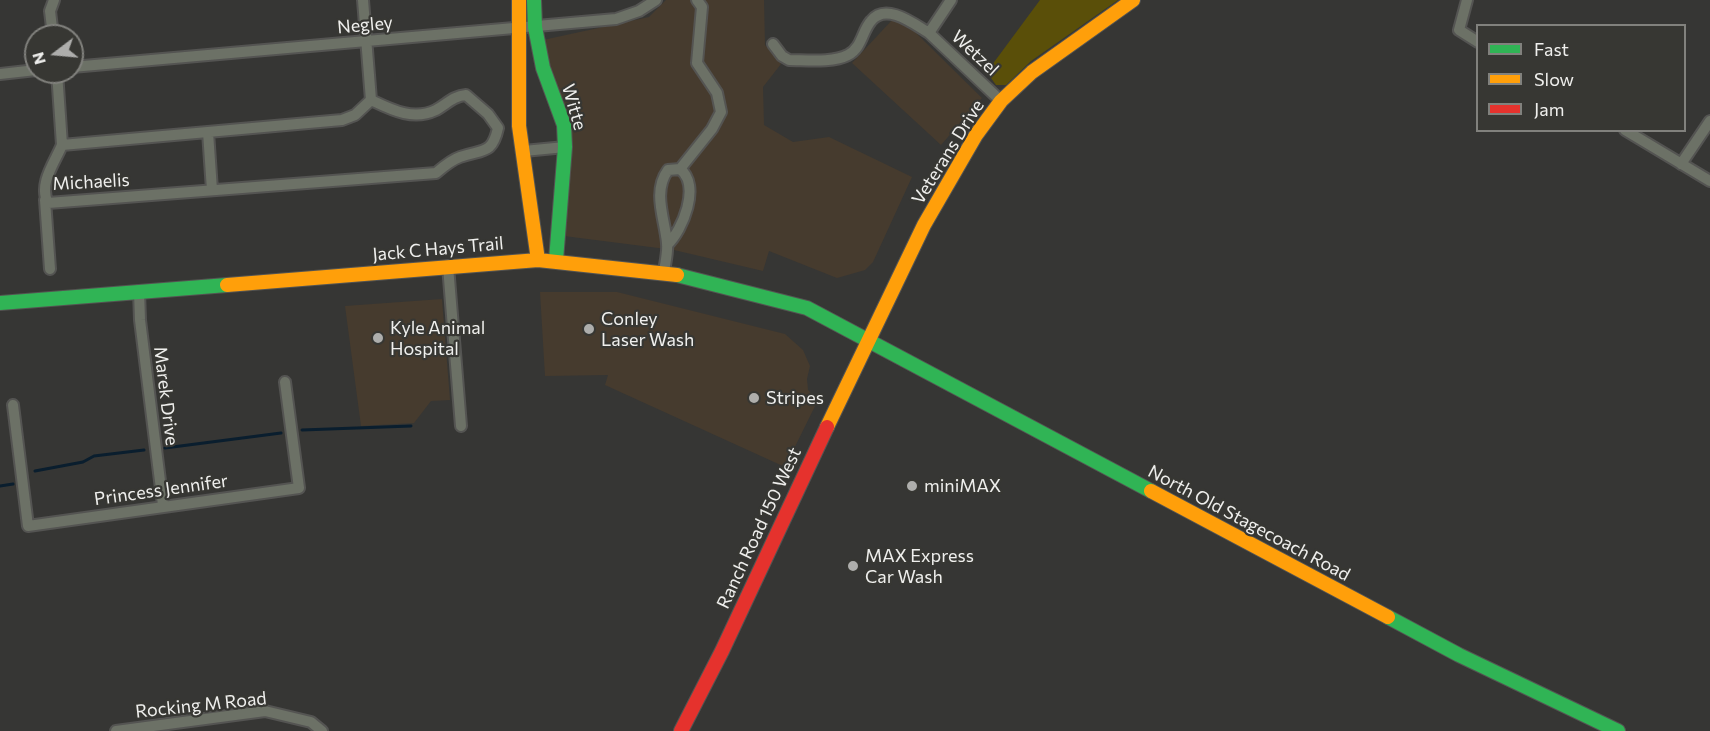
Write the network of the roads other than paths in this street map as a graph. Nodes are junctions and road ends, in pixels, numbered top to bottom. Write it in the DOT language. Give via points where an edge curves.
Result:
graph roads {
  1 [pos="54,0"];
  2 [pos="363,0"];
  3 [pos="519,0"];
  4 [pos="534,0"];
  5 [pos="656,0"];
  6 [pos="697,0"];
  7 [pos="951,0"];
  8 [pos="1133,0"];
  9 [pos="1467,0"];
  10 [pos="52,24"];
  11 [pos="528,28"];
  12 [pos="929,33"];
  13 [pos="366,41"];
  14 [pos="1476,41"];
  15 [pos="773,44"];
  16 [pos="84,66"];
  17 [pos="24,71"];
  18 [pos="0,74"];
  19 [pos="58,84"];
  20 [pos="371,100"];
  21 [pos="1001,101"];
  22 [pos="1710,121"];
  23 [pos="519,126"];
  24 [pos="498,128"];
  25 [pos="208,132"];
  26 [pos="1628,132"];
  27 [pos="62,145"];
  28 [pos="565,147"];
  29 [pos="524,151"];
  30 [pos="1681,164"];
  31 [pos="680,169"];
  32 [pos="1710,181"];
  33 [pos="212,190"];
  34 [pos="45,200"];
  35 [pos="667,245"];
  36 [pos="538,260"];
  37 [pos="556,260"];
  38 [pos="448,266"];
  39 [pos="51,269"];
  40 [pos="664,272"];
  41 [pos="139,291"];
  42 [pos="0,303"];
  43 [pos="867,340"];
  44 [pos="285,382"];
  45 [pos="13,405"];
  46 [pos="461,426"];
  47 [pos="164,505"];
  48 [pos="116,731"];
  49 [pos="322,731"];
  50 [pos="681,731"];
  51 [pos="1618,731"];
  1 -- 10 [label="street"];
  2 -- 13 [label="street"];
  3 -- 11 [label="main road, Witte"];
  4 -- 11 [label="main road, Witte"];
  5 -- 11 [label="street, Negley" via="639,11 616,18"];
  6 -- 31 [label="street" via="702,8 697,63 717,93 721,112"];
  7 -- 12 [label="street, Wetzel"];
  8 -- 21 [label="main road, Veterans Drive" via="1032,72"];
  9 -- 14 [label="street" via="1459,30"];
  11 -- 13 [label="street, Negley"];
  11 -- 23 [label="main road, Witte"];
  11 -- 28 [label="main road, Witte" via="564,125"];
  12 -- 15 [label="street" via="901,15 881,14 871,20 857,47 839,58 789,60"];
  12 -- 21 [label="street, Wetzel"];
  13 -- 16 [label="street, Negley"];
  13 -- 20 [label="street"];
  17 -- 18 [label="street"];
  19 -- 27 [label="street"];
  20 -- 24 [label="street" via="403,115 435,111 456,96 466,94"];
  20 -- 25 [label="street" via="355,115 342,120"];
  21 -- 43 [label="main road, Veterans Drive" via="976,135 924,225"];
  22 -- 30 [label="street"];
  23 -- 24 [label="street"];
  23 -- 29 [label="main road, Witte"];
  24 -- 33 [label="street, Michaelis" via="494,143 483,152 458,158 436,173"];
  25 -- 27 [label="street"];
  25 -- 33 [label="street"];
  26 -- 30 [label="street"];
  27 -- 34 [label="street, Michaelis" via="45,180"];
  28 -- 29 [label="street"];
  28 -- 37 [label="main road, Witte"];
  29 -- 36 [label="main road, Witte"];
  30 -- 32 [label="street"];
  31 -- 35 [label="street" via="687,174 690,188 679,231"];
  31 -- 35 [label="street" via="668,170 661,179"];
  33 -- 34 [label="street, Michaelis" via="48,203"];
  34 -- 39 [label="street"];
  35 -- 40 [label="street"];
  36 -- 37 [label="main road, Jack C Hays Trail"];
  36 -- 38 [label="main road, Jack C Hays Trail"];
  37 -- 40 [label="main road, Jack C Hays Trail"];
  38 -- 41 [label="main road, Jack C Hays Trail"];
  38 -- 46 [label="street"];
  40 -- 43 [label="main road, Jack C Hays Trail" via="807,308"];
  41 -- 42 [label="main road, Jack C Hays Trail"];
  41 -- 47 [label="street, Marek Drive"];
  43 -- 50 [label="main road, Ranch Road 150 West"];
  43 -- 51 [label="main road, North Old Stagecoach Road" via="1459,655"];
  44 -- 47 [label="street, Princess Jennifer" via="299,489"];
  45 -- 47 [label="street, Princess Jennifer" via="28,526"];
  48 -- 49 [label="street, Rocking M Road" via="266,711 311,722"];
}
